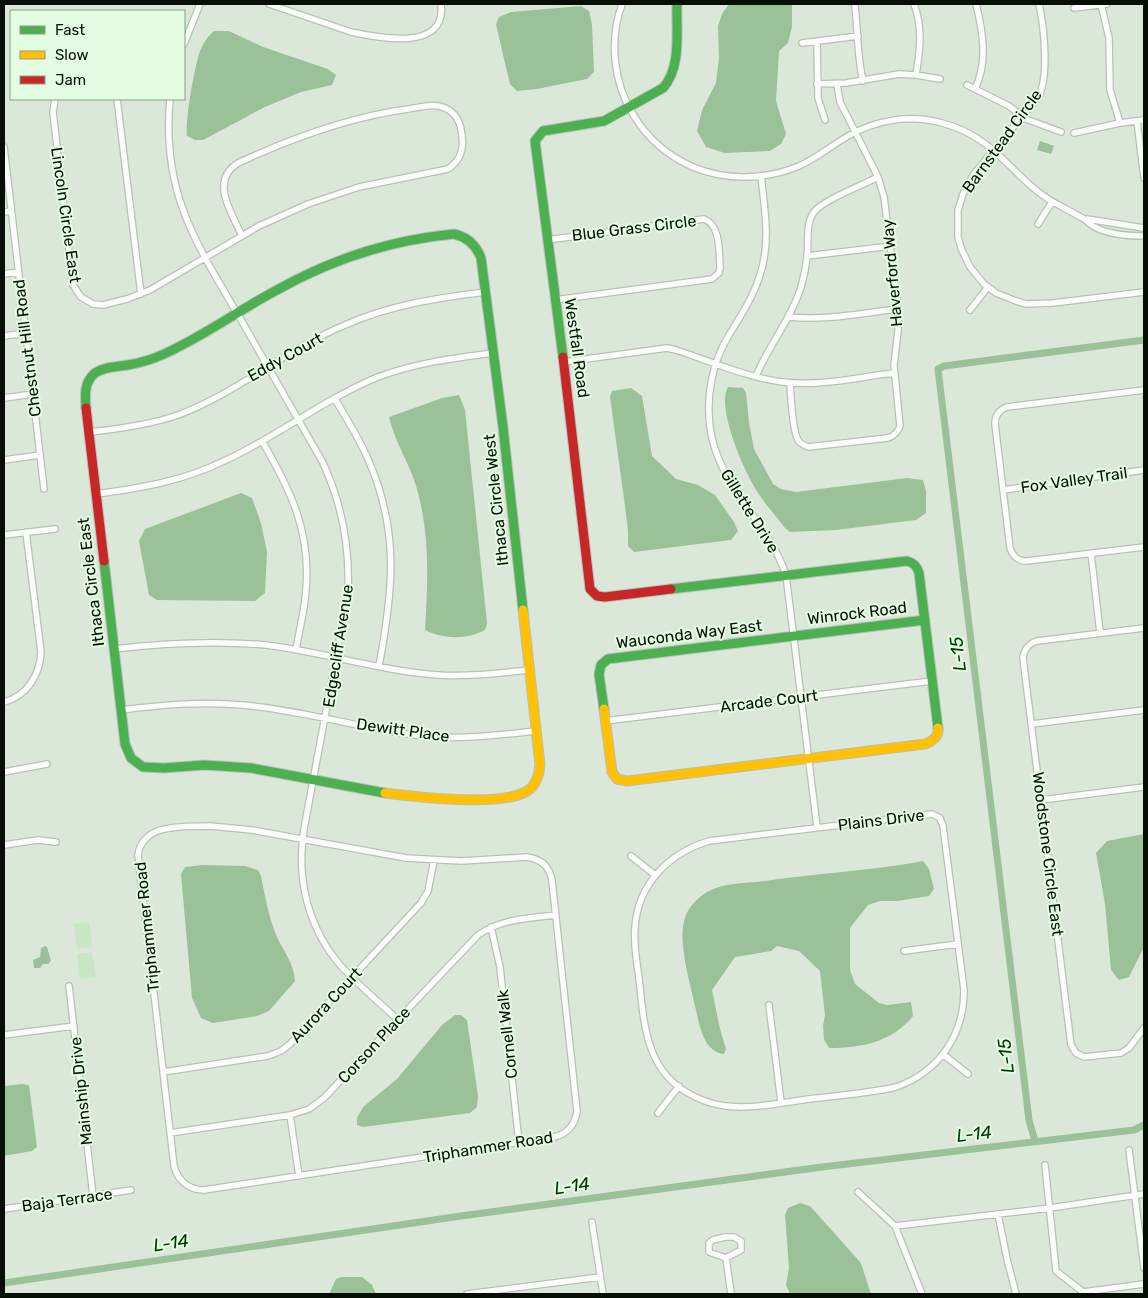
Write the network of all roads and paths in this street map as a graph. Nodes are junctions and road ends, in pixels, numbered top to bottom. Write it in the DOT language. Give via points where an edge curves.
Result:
graph roads {
  1 [pos="200,4"];
  2 [pos="269,4"];
  3 [pos="441,4"];
  4 [pos="622,4"];
  5 [pos="677,4"];
  6 [pos="914,4"];
  7 [pos="976,4"];
  8 [pos="1039,4"];
  9 [pos="1102,4"];
  10 [pos="1107,4"];
  11 [pos="855,6"];
  12 [pos="1074,8"];
  13 [pos="858,36"];
  14 [pos="185,42"];
  15 [pos="817,42"];
  16 [pos="802,43"];
  17 [pos="916,75"];
  18 [pos="940,78"];
  19 [pos="863,80"];
  20 [pos="817,84"];
  21 [pos="836,84"];
  22 [pos="967,85"];
  23 [pos="974,89"];
  24 [pos="54,100"];
  25 [pos="117,100"];
  26 [pos="170,100"];
  27 [pos="629,108"];
  28 [pos="1022,116"];
  29 [pos="825,120"];
  30 [pos="1144,120"];
  31 [pos="1137,121"];
  32 [pos="1120,123"];
  33 [pos="855,132"];
  34 [pos="1061,132"];
  35 [pos="1074,133"];
  36 [pos="4,149"];
  37 [pos="994,150"];
  38 [pos="760,176"];
  39 [pos="878,177"];
  40 [pos="1144,178"];
  41 [pos="1052,202"];
  42 [pos="11,211"];
  43 [pos="4,212"];
  44 [pos="1085,219"];
  45 [pos="1038,224"];
  46 [pos="1144,228"];
  47 [pos="242,236"];
  48 [pos="1144,236"];
  49 [pos="547,240"];
  50 [pos="890,246"];
  51 [pos="808,256"];
  52 [pos="205,258"];
  53 [pos="18,272"];
  54 [pos="4,274"];
  55 [pos="988,287"];
  56 [pos="485,292"];
  57 [pos="1144,292"];
  58 [pos="141,294"];
  59 [pos="556,300"];
  60 [pos="898,309"];
  61 [pos="970,310"];
  62 [pos="237,313"];
  63 [pos="789,317"];
  64 [pos="26,333"];
  65 [pos="4,336"];
  66 [pos="493,353"];
  67 [pos="564,362"];
  68 [pos="716,363"];
  69 [pos="268,366"];
  70 [pos="894,373"];
  71 [pos="756,376"];
  72 [pos="790,383"];
  73 [pos="1144,390"];
  74 [pos="33,394"];
  75 [pos="4,398"];
  76 [pos="335,398"];
  77 [pos="298,420"];
  78 [pos="88,432"];
  79 [pos="262,441"];
  80 [pos="40,455"];
  81 [pos="4,460"];
  82 [pos="1144,470"];
  83 [pos="44,489"];
  84 [pos="1003,490"];
  85 [pos="96,494"];
  86 [pos="55,529"];
  87 [pos="26,532"];
  88 [pos="4,535"];
  89 [pos="1144,546"];
  90 [pos="1091,553"];
  91 [pos="786,575"];
  92 [pos="925,620"];
  93 [pos="1144,628"];
  94 [pos="1100,633"];
  95 [pos="794,636"];
  96 [pos="114,649"];
  97 [pos="296,650"];
  98 [pos="337,658"];
  99 [pos="379,666"];
  100 [pos="529,670"];
  101 [pos="932,681"];
  102 [pos="801,697"];
  103 [pos="4,702"];
  104 [pos="121,710"];
  105 [pos="1144,710"];
  106 [pos="325,718"];
  107 [pos="605,721"];
  108 [pos="1032,724"];
  109 [pos="536,732"];
  110 [pos="809,758"];
  111 [pos="47,764"];
  112 [pos="4,772"];
  113 [pos="314,779"];
  114 [pos="1144,787"];
  115 [pos="1041,800"];
  116 [pos="818,827"];
  117 [pos="302,839"];
  118 [pos="56,842"];
  119 [pos="4,845"];
  120 [pos="631,856"];
  121 [pos="434,860"];
  122 [pos="655,875"];
  123 [pos="556,915"];
  124 [pos="491,927"];
  125 [pos="958,944"];
  126 [pos="904,951"];
  127 [pos="352,978"];
  128 [pos="69,986"];
  129 [pos="769,1005"];
  130 [pos="397,1019"];
  131 [pos="74,1026"];
  132 [pos="1144,1028"];
  133 [pos="4,1035"];
  134 [pos="944,1055"];
  135 [pos="163,1072"];
  136 [pos="968,1074"];
  137 [pos="679,1086"];
  138 [pos="781,1102"];
  139 [pos="658,1113"];
  140 [pos="290,1115"];
  141 [pos="170,1133"];
  142 [pos="519,1143"];
  143 [pos="1128,1150"];
  144 [pos="1045,1165"];
  145 [pos="299,1176"];
  146 [pos="131,1190"];
  147 [pos="858,1192"];
  148 [pos="1144,1194"];
  149 [pos="93,1196"];
  150 [pos="1135,1196"];
  151 [pos="1050,1208"];
  152 [pos="4,1209"];
  153 [pos="998,1214"];
  154 [pos="592,1222"];
  155 [pos="895,1226"];
  156 [pos="726,1258"];
  157 [pos="1144,1268"];
  158 [pos="600,1276"];
  159 [pos="1144,1284"];
  160 [pos="1082,1293"];
  161 [pos="467,1294"];
  162 [pos="603,1294"];
  163 [pos="731,1294"];
  164 [pos="922,1294"];
  165 [pos="1016,1294"];
  1 -- 14 [label="street"];
  2 -- 3 [label="street" via="363,35 412,39 428,34 435,27 442,14"];
  4 -- 27 [label="street" via="616,25 614,56 620,86"];
  5 -- 27 [label="street, Westfall Road" via="674,65 670,78 659,92"];
  6 -- 17 [label="street" via="920,36"];
  7 -- 23 [label="street" via="983,39 982,70"];
  8 -- 28 [label="street, Barnstead Circle" via="1044,31 1043,86 1040,95"];
  9 -- 10 [label="street"];
  9 -- 12 [label="street"];
  9 -- 32 [label="street" via="1109,38 1110,90"];
  11 -- 13 [label="street"];
  13 -- 15 [label="street"];
  13 -- 19 [label="street" via="858,63"];
  15 -- 16 [label="street"];
  15 -- 20 [label="street"];
  17 -- 18 [label="street"];
  17 -- 19 [label="street" via="899,74"];
  19 -- 21 [label="street"];
  20 -- 21 [label="street"];
  20 -- 29 [label="street" via="819,107"];
  21 -- 33 [label="street, Haverford Way" via="840,102"];
  22 -- 23 [label="street"];
  23 -- 28 [label="street" via="1010,106"];
  24 -- 58 [label="street, Lincoln Circle East" via="75,290 84,300 98,305"];
  25 -- 58 [label="street"];
  26 -- 52 [label="street, Edgecliff Avenue" via="168,134 174,180 186,221"];
  27 -- 38 [label="street" via="649,136 686,164 720,175"];
  27 -- 49 [label="street, Westfall Road" via="604,121 544,131 537,137 535,146"];
  28 -- 34 [label="street"];
  28 -- 37 [label="street, Barnstead Circle"];
  30 -- 31 [label="street"];
  31 -- 32 [label="street"];
  31 -- 40 [label="street"];
  32 -- 35 [label="street"];
  33 -- 37 [label="street" via="885,122 926,120 969,133"];
  33 -- 38 [label="street" via="800,165"];
  33 -- 39 [label="street, Haverford Way"];
  36 -- 42 [label="street, Chestnut Hill Road"];
  37 -- 41 [label="street"];
  37 -- 55 [label="street, Barnstead Circle" via="967,184 957,221 965,258 976,276"];
  38 -- 68 [label="street, Gillette Drive" via="766,225 764,262 753,293"];
  39 -- 50 [label="street, Haverford Way"];
  39 -- 51 [label="street" via="816,210 809,222"];
  41 -- 44 [label="street"];
  41 -- 45 [label="street"];
  42 -- 43 [label="street"];
  42 -- 53 [label="street, Chestnut Hill Road"];
  44 -- 46 [label="street"];
  44 -- 48 [label="street" via="1094,226 1117,234"];
  47 -- 47 [label="street, Lincoln Circle East" via="223,191 228,172 238,163 308,133 374,115 435,106 449,110 458,120 462,151 456,163 448,169 385,180 334,195"];
  47 -- 52 [label="street, Lincoln Circle East"];
  49 -- 59 [label="street, Westfall Road"];
  49 -- 59 [label="street, Blue Grass Circle" via="704,219 716,232 720,268 712,279"];
  50 -- 51 [label="street"];
  50 -- 60 [label="street, Haverford Way"];
  51 -- 63 [label="street"];
  52 -- 58 [label="street, Lincoln Circle East"];
  52 -- 62 [label="street, Edgecliff Avenue"];
  53 -- 54 [label="street"];
  53 -- 64 [label="street, Chestnut Hill Road"];
  55 -- 57 [label="street, Barnstead Circle" via="1011,300 1037,304"];
  55 -- 61 [label="street"];
  56 -- 62 [label="street, Ithaca Circle West" via="478,249 464,236 450,235 396,243 348,257 299,278"];
  56 -- 66 [label="street, Ithaca Circle West"];
  56 -- 69 [label="street, Eddy Court" via="416,302 371,314"];
  59 -- 67 [label="street, Westfall Road"];
  60 -- 63 [label="street" via="829,317"];
  60 -- 70 [label="street, Haverford Way"];
  62 -- 69 [label="street, Edgecliff Avenue"];
  62 -- 78 [label="street, Ithaca Circle East" via="162,355 95,373 84,394"];
  63 -- 71 [label="street"];
  64 -- 65 [label="street"];
  64 -- 74 [label="street, Chestnut Hill Road"];
  66 -- 76 [label="street" via="439,360 398,370"];
  66 -- 100 [label="street, Ithaca Circle West"];
  67 -- 68 [label="street" via="667,348"];
  67 -- 91 [label="street, Westfall Road" via="589,585 593,593 605,598"];
  68 -- 71 [label="street"];
  68 -- 91 [label="street, Gillette Drive" via="709,411 720,464 777,552"];
  69 -- 77 [label="street, Edgecliff Avenue"];
  69 -- 78 [label="street, Eddy Court" via="179,414 147,424"];
  70 -- 72 [label="street"];
  70 -- 72 [label="street, Haverford Way" via="900,426 896,434 888,438 808,447 800,443 796,434"];
  71 -- 72 [label="street"];
  73 -- 84 [label="street" via="1003,409 996,416 995,424"];
  74 -- 75 [label="street"];
  74 -- 80 [label="street, Chestnut Hill Road"];
  76 -- 77 [label="street"];
  76 -- 99 [label="street" via="368,459 386,517 391,578"];
  77 -- 79 [label="street"];
  77 -- 98 [label="street, Edgecliff Avenue" via="330,478 346,536 348,593"];
  78 -- 85 [label="street, Ithaca Circle East"];
  79 -- 85 [label="street" via="186,477"];
  79 -- 97 [label="street" via="294,501 304,538 306,589"];
  80 -- 81 [label="street"];
  80 -- 83 [label="street, Chestnut Hill Road"];
  82 -- 84 [label="street, Fox Valley Trail"];
  84 -- 90 [label="street" via="1010,548 1018,560"];
  85 -- 96 [label="street, Ithaca Circle East"];
  86 -- 87 [label="street"];
  87 -- 88 [label="street"];
  87 -- 103 [label="street" via="40,663 32,683 16,697"];
  89 -- 90 [label="street"];
  90 -- 94 [label="street"];
  91 -- 92 [label="street, Wauconda Way East" via="907,561 915,565 919,573"];
  91 -- 95 [label="street, Gillette Drive"];
  92 -- 95 [label="street, Winrock Road"];
  92 -- 101 [label="street, Wauconda Way East"];
  93 -- 94 [label="street"];
  94 -- 108 [label="street, Woodstone Circle East" via="1037,641 1026,649 1024,658"];
  95 -- 102 [label="street, Gillette Drive"];
  95 -- 107 [label="street, Wauconda Way East" via="608,659 599,670"];
  96 -- 97 [label="street" via="215,642"];
  96 -- 104 [label="street, Ithaca Circle East"];
  97 -- 98 [label="street"];
  98 -- 99 [label="street"];
  98 -- 106 [label="street, Edgecliff Avenue"];
  99 -- 100 [label="street" via="459,676"];
  100 -- 109 [label="street, Ithaca Circle West"];
  101 -- 102 [label="street, Arcade Court"];
  101 -- 110 [label="street, Wauconda Way East" via="938,732 930,743"];
  102 -- 107 [label="street, Arcade Court"];
  102 -- 110 [label="street, Gillette Drive"];
  104 -- 106 [label="street, Dewitt Place" via="218,703"];
  104 -- 113 [label="street, Ithaca Circle East" via="126,749 133,761 141,766 226,765"];
  105 -- 108 [label="street"];
  106 -- 109 [label="street, Dewitt Place" via="401,733 447,737"];
  106 -- 113 [label="street, Edgecliff Avenue"];
  107 -- 110 [label="street, Wauconda Way East" via="612,772 622,780"];
  108 -- 115 [label="street, Woodstone Circle East"];
  109 -- 113 [label="street, Ithaca Circle West" via="539,775 532,787 516,796 412,797"];
  110 -- 116 [label="street, Gillette Drive"];
  111 -- 112 [label="street"];
  113 -- 117 [label="street, Edgecliff Avenue"];
  114 -- 115 [label="street"];
  115 -- 132 [label="street, Woodstone Circle East" via="1071,1045 1084,1057 1121,1053"];
  116 -- 122 [label="street, Plains Drive" via="703,843 669,860"];
  116 -- 125 [label="street, Plains Drive" via="932,814 940,818 944,826"];
  117 -- 121 [label="street, Triphammer Road" via="379,854"];
  117 -- 127 [label="street, Edgecliff Avenue" via="302,873 310,912 325,944"];
  117 -- 135 [label="street, Triphammer Road" via="210,826 158,830 143,841 138,860"];
  118 -- 119 [label="street" via="38,840"];
  120 -- 122 [label="street"];
  121 -- 123 [label="street, Triphammer Road" via="536,859 544,864 551,876"];
  121 -- 127 [label="street, Aurora Court" via="424,900"];
  122 -- 137 [label="street, Plains Drive" via="640,901 634,940 644,1025 653,1055 662,1070"];
  123 -- 124 [label="street, Corson Place" via="512,920"];
  123 -- 142 [label="street, Triphammer Road" via="576,1116 573,1125 563,1134"];
  124 -- 130 [label="street, Corson Place" via="469,942"];
  124 -- 142 [label="street, Cornell Walk" via="500,967"];
  125 -- 126 [label="street"];
  125 -- 134 [label="street, Plains Drive" via="964,990 962,1012"];
  127 -- 130 [label="street, Edgecliff Avenue"];
  127 -- 135 [label="street, Aurora Court" via="281,1050 268,1056"];
  128 -- 131 [label="street, Mainship Drive"];
  129 -- 138 [label="street"];
  130 -- 140 [label="street, Corson Place" via="317,1105"];
  131 -- 133 [label="street"];
  131 -- 149 [label="street, Mainship Drive"];
  134 -- 136 [label="street"];
  134 -- 138 [label="street, Plains Drive" via="927,1071 896,1087"];
  135 -- 141 [label="street, Triphammer Road"];
  137 -- 138 [label="street, Plains Drive" via="717,1105 744,1107"];
  137 -- 139 [label="street"];
  140 -- 141 [label="street, Corson Place"];
  140 -- 145 [label="street"];
  141 -- 145 [label="street, Triphammer Road" via="175,1170 179,1179 190,1188 204,1190"];
  142 -- 145 [label="street, Triphammer Road"];
  143 -- 150 [label="street"];
  144 -- 151 [label="street"];
  146 -- 149 [label="street, Baja Terrace"];
  147 -- 155 [label="street"];
  148 -- 150 [label="street"];
  149 -- 152 [label="street, Baja Terrace"];
  150 -- 151 [label="street"];
  150 -- 157 [label="street"];
  151 -- 153 [label="street"];
  151 -- 160 [label="street" via="1056,1271"];
  153 -- 155 [label="street"];
  153 -- 165 [label="street"];
  154 -- 158 [label="street"];
  155 -- 164 [label="street"];
  156 -- 156 [label="street" via="709,1252 709,1243 725,1237 738,1238 741,1250"];
  156 -- 163 [label="street"];
  158 -- 161 [label="street"];
  158 -- 162 [label="street"];
  159 -- 160 [label="street"];
}
